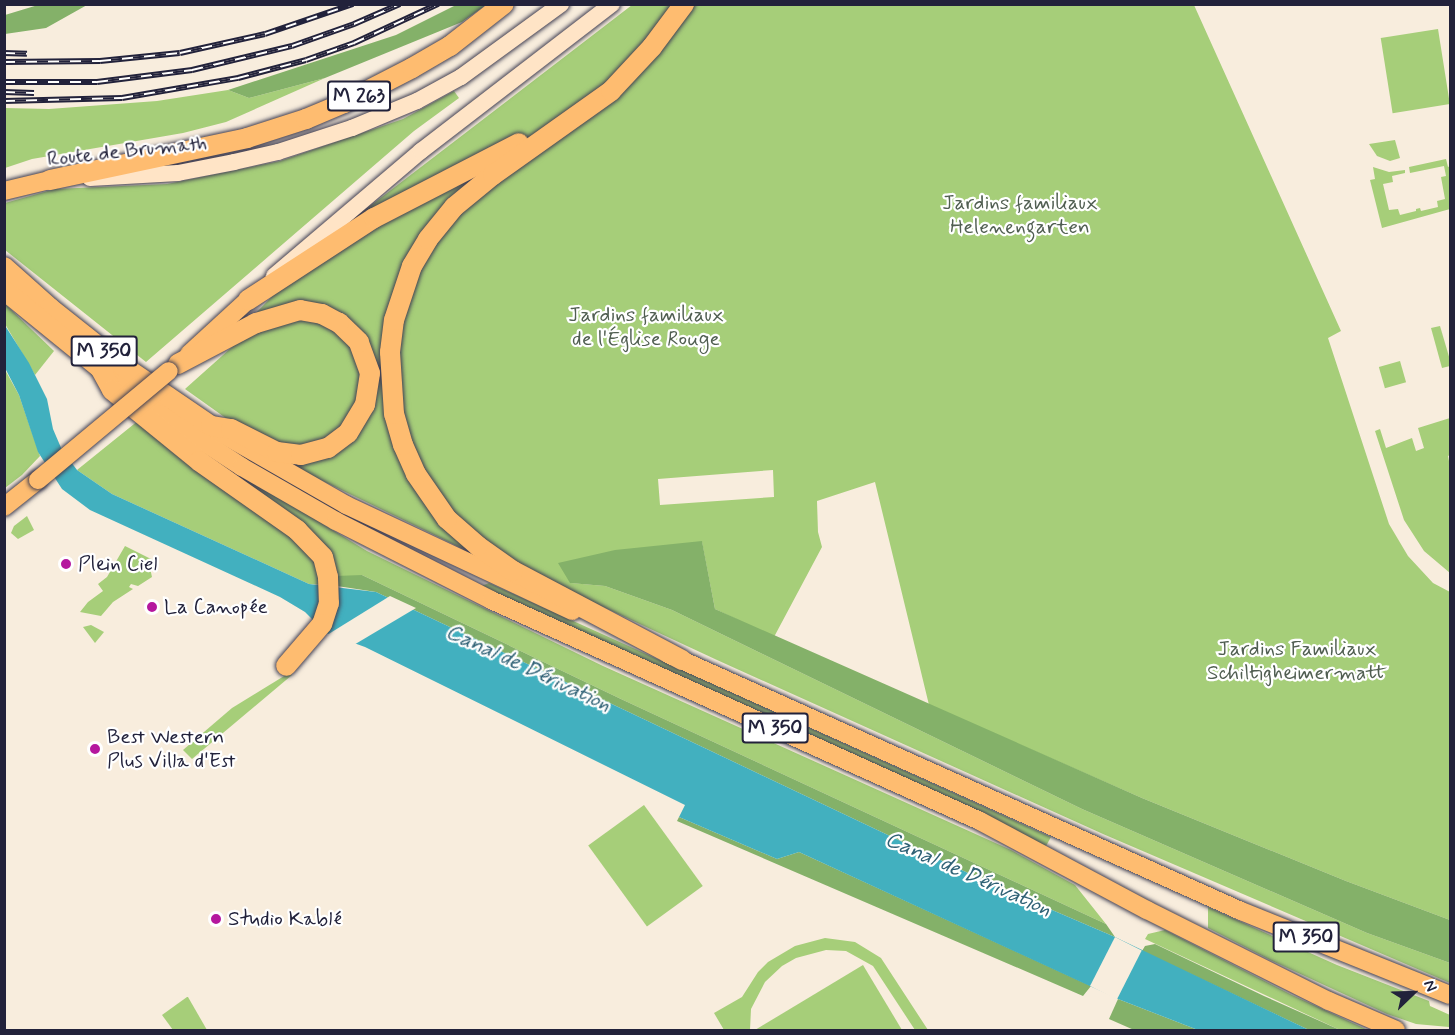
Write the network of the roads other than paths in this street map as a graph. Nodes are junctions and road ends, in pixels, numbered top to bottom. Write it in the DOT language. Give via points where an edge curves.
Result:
graph roads {
  1 [pos="504,4"];
  2 [pos="559,4"];
  3 [pos="683,5"];
  4 [pos="610,8"];
  5 [pos="50,180"];
  6 [pos="4,191"];
  7 [pos="4,267"];
  8 [pos="4,290"];
  9 [pos="248,300"];
  10 [pos="100,368"];
  11 [pos="174,368"];
  12 [pos="211,426"];
  13 [pos="4,507"];
  14 [pos="682,660"];
  15 [pos="286,666"];
  16 [pos="1450,995"];
  17 [pos="1396,1030"];
  1 -- 5 [label="highway, M 263" via="450,46 412,68 306,118 247,138"];
  2 -- 5 [label="main road, Route de Brumath / M 263" via="486,60 440,89 390,114 314,141 178,173"];
  3 -- 9 [label="highway" via="628,66 582,104 506,150 344,236"];
  3 -- 14 [label="highway" via="611,91 454,207 412,266 394,320 390,352 394,414 403,445 416,474 447,519 513,571"];
  4 -- 9 [label="main road" via="421,151"];
  5 -- 6 [label="main road, Route de Brumath / M 263"];
  7 -- 12 [label="highway, M 350" via="123,366"];
  8 -- 10 [label="highway, M 350"];
  9 -- 11 [label="main road"];
  10 -- 15 [label="highway" via="112,390 198,461 297,530 322,557 329,603 322,624"];
  10 -- 17 [label="main road, M 350" via="201,440 336,521 491,600 980,821 1147,910"];
  11 -- 12 [label="highway" via="256,323 300,310 322,314 339,323 359,342 370,373 365,405 348,433 328,448 301,455 277,452 231,429"];
  11 -- 13 [label="main road, bridge"];
  12 -- 14 [label="main road, M 350" via="346,505"];
  14 -- 16 [label="main road, M 350" via="1241,911"];
}
